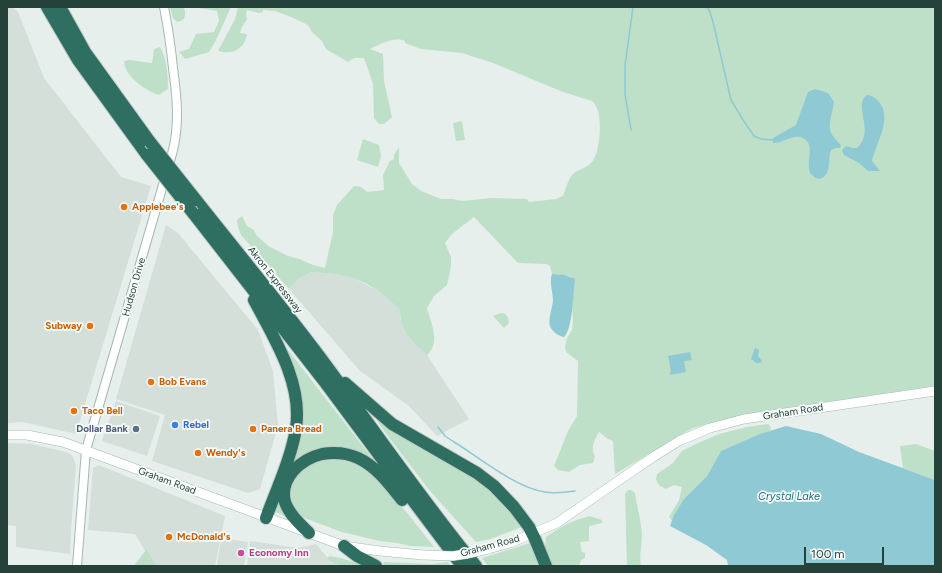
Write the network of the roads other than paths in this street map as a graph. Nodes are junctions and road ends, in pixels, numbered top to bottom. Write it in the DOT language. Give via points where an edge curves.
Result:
graph roads {
  1 [pos="48,7"];
  2 [pos="60,7"];
  3 [pos="164,7"];
  4 [pos="235,266"];
  5 [pos="335,378"];
  6 [pos="935,391"];
  7 [pos="7,435"];
  8 [pos="86,450"];
  9 [pos="266,518"];
  10 [pos="309,533"];
  11 [pos="533,534"];
  12 [pos="344,546"];
  13 [pos="452,553"];
  14 [pos="77,566"];
  15 [pos="376,566"];
  16 [pos="462,566"];
  17 [pos="476,566"];
  18 [pos="546,566"];
  1 -- 4 [label="highway, bridge" via="78,60 147,155"];
  2 -- 5 [label="highway, Akron Expressway, bridge" via="85,52 150,142 308,340"];
  3 -- 8 [label="street, Hudson Drive" via="178,105 174,148"];
  4 -- 9 [label="highway" via="272,333 289,372 296,402 297,419 292,449"];
  4 -- 13 [label="highway"];
  5 -- 11 [label="highway" via="348,385 392,424 477,473 494,486 514,507"];
  5 -- 17 [label="highway, Akron Expressway"];
  6 -- 11 [label="main road, Graham Road" via="744,419 710,428 679,441 557,523"];
  7 -- 8 [label="main road, Graham Road" via="43,438"];
  8 -- 9 [label="main road, Graham Road"];
  8 -- 14 [label="street, Hudson Drive"];
  9 -- 10 [label="main road, Graham Road"];
  10 -- 12 [label="main road, Graham Road"];
  10 -- 13 [label="highway" via="286,504 286,483 293,470 307,460 322,454 338,453 358,458 382,475 434,539"];
  11 -- 12 [label="main road, Graham Road, bridge" via="510,543 453,556"];
  11 -- 18 [label="highway"];
  12 -- 15 [label="highway"];
  13 -- 16 [label="highway"];
}
